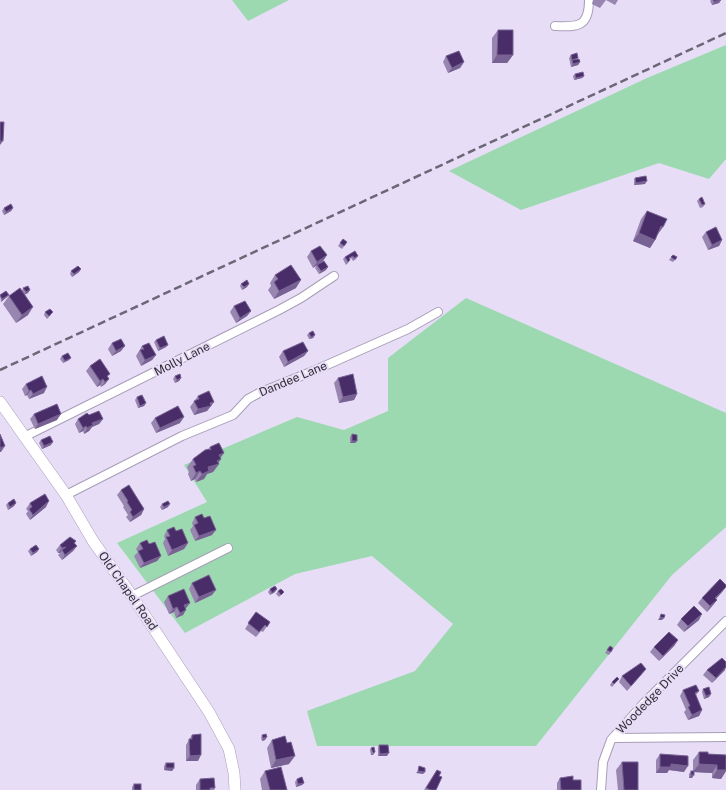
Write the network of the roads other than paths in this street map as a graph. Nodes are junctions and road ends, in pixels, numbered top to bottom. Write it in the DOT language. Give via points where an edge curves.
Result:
graph roads {
  1 [pos="589,0"];
  2 [pos="555,26"];
  3 [pos="334,276"];
  4 [pos="438,312"];
  5 [pos="0,402"];
  6 [pos="26,436"];
  7 [pos="66,495"];
  8 [pos="228,548"];
  9 [pos="132,596"];
  10 [pos="726,621"];
  11 [pos="726,737"];
  12 [pos="613,738"];
  13 [pos="235,790"];
  14 [pos="601,790"];
  1 -- 2 [label="street" via="588,14 581,24"];
  3 -- 6 [label="street, Molly Lane" via="279,310"];
  4 -- 7 [label="street, Dandee Lane" via="408,329 259,393 248,399 233,415 182,436"];
  5 -- 6 [label="street, Old Chapel Road"];
  6 -- 7 [label="street, Old Chapel Road"];
  7 -- 9 [label="street, Old Chapel Road" via="93,541"];
  8 -- 9 [label="street"];
  9 -- 13 [label="street, Old Chapel Road" via="226,741 232,760"];
  10 -- 12 [label="street, Woodedge Drive" via="644,703"];
  11 -- 12 [label="street"];
  12 -- 14 [label="street, Woodedge Drive" via="604,756"];
}
